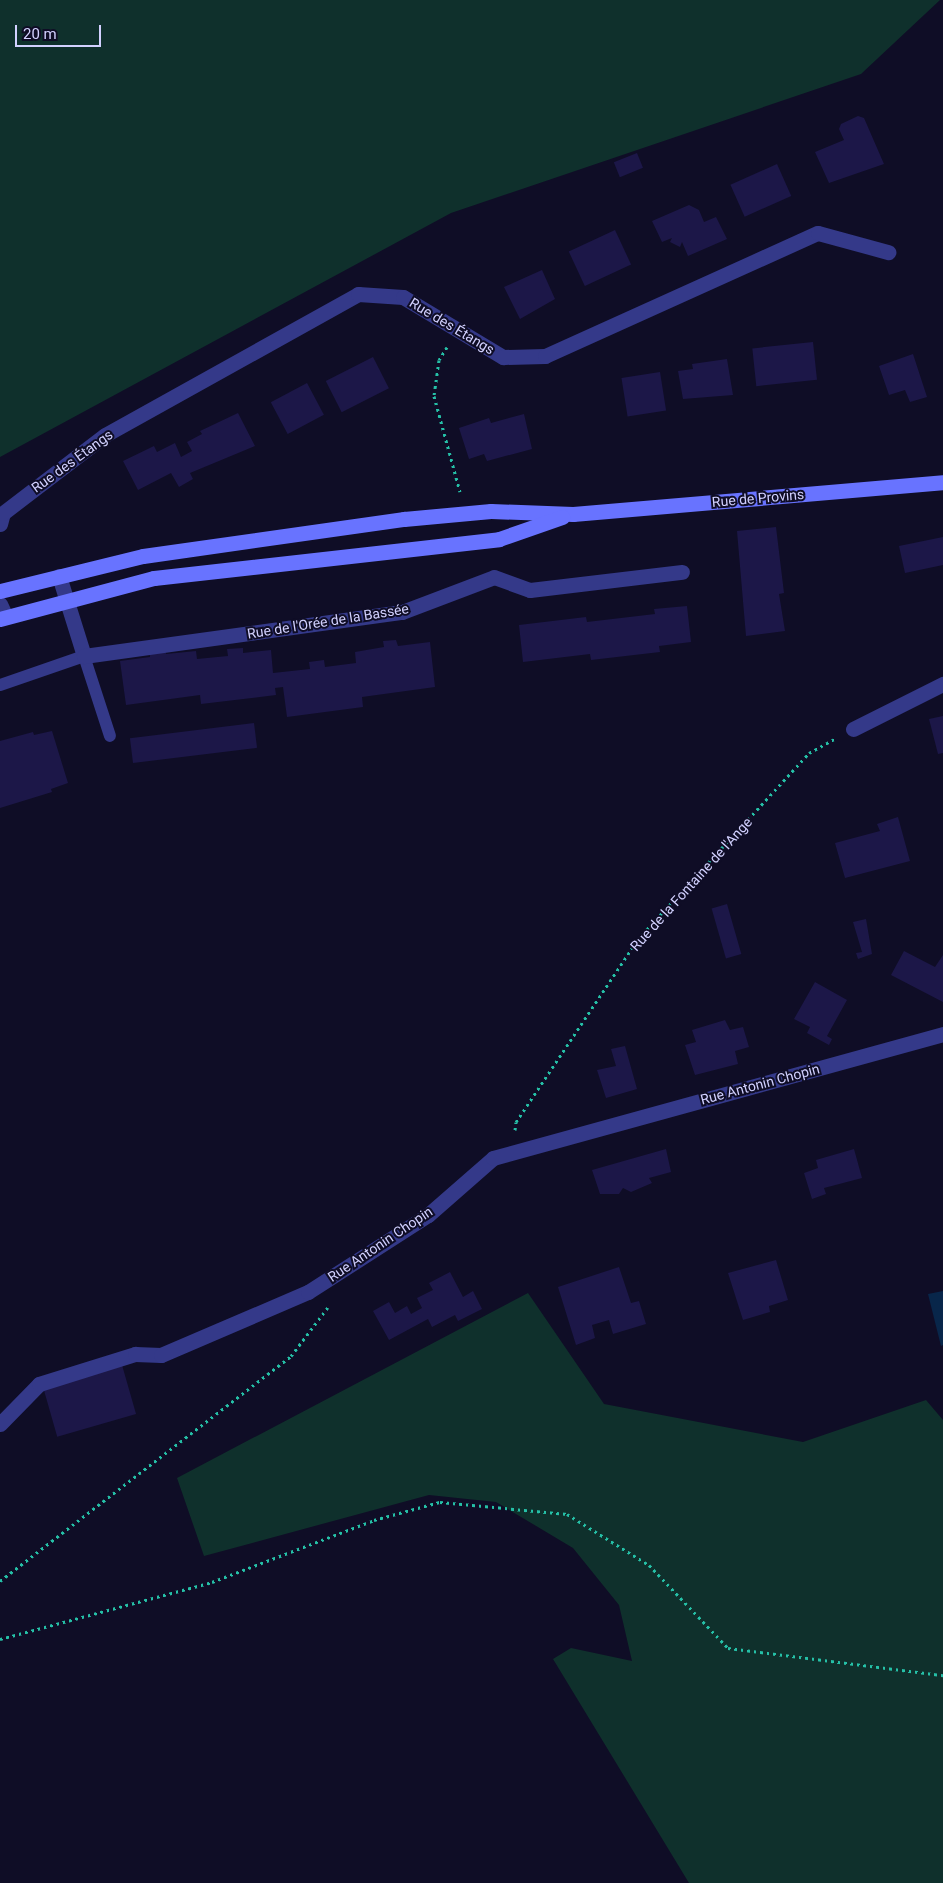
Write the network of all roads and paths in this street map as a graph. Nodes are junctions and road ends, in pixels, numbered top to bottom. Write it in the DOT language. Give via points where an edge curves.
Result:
graph roads {
  1 [pos="888,252"];
  2 [pos="458,330"];
  3 [pos="943,482"];
  4 [pos="466,514"];
  5 [pos="573,514"];
  6 [pos="0,524"];
  7 [pos="682,572"];
  8 [pos="59,576"];
  9 [pos="0,591"];
  10 [pos="68,600"];
  11 [pos="2,613"];
  12 [pos="84,656"];
  13 [pos="0,684"];
  14 [pos="943,684"];
  15 [pos="853,729"];
  16 [pos="110,736"];
  17 [pos="943,1034"];
  18 [pos="511,1152"];
  19 [pos="332,1302"];
  20 [pos="0,1424"];
  21 [pos="0,1581"];
  22 [pos="0,1639"];
  23 [pos="943,1675"];
  1 -- 2 [label="street, Rue des Étangs" via="818,233 545,356 503,357"];
  2 -- 4 [label="path" via="439,360 434,396"];
  2 -- 6 [label="street, Rue des Étangs" via="403,297 358,294 105,435 3,512"];
  3 -- 5 [label="main road, Rue de Provins"];
  4 -- 5 [label="main road"];
  4 -- 8 [label="main road" via="143,556"];
  5 -- 10 [label="main road" via="499,539 154,578"];
  7 -- 12 [label="street, Rue de l'Orée de la Bassée" via="530,590 494,577 402,612"];
  8 -- 9 [label="main road"];
  8 -- 10 [label="street"];
  10 -- 11 [label="main road"];
  10 -- 12 [label="street"];
  12 -- 13 [label="lane"];
  12 -- 16 [label="lane"];
  14 -- 15 [label="street"];
  15 -- 18 [label="path, Rue de la Fontaine de l'Ange" via="809,753 638,940 516,1122"];
  17 -- 18 [label="street, Rue Antonin Chopin"];
  18 -- 20 [label="street, Rue Antonin Chopin" via="493,1158 428,1215 308,1292 161,1355 135,1354 39,1384"];
  19 -- 21 [label="path" via="291,1356"];
  22 -- 23 [label="path" via="212,1582 374,1520 440,1502 567,1514 648,1565 728,1648"];
}
